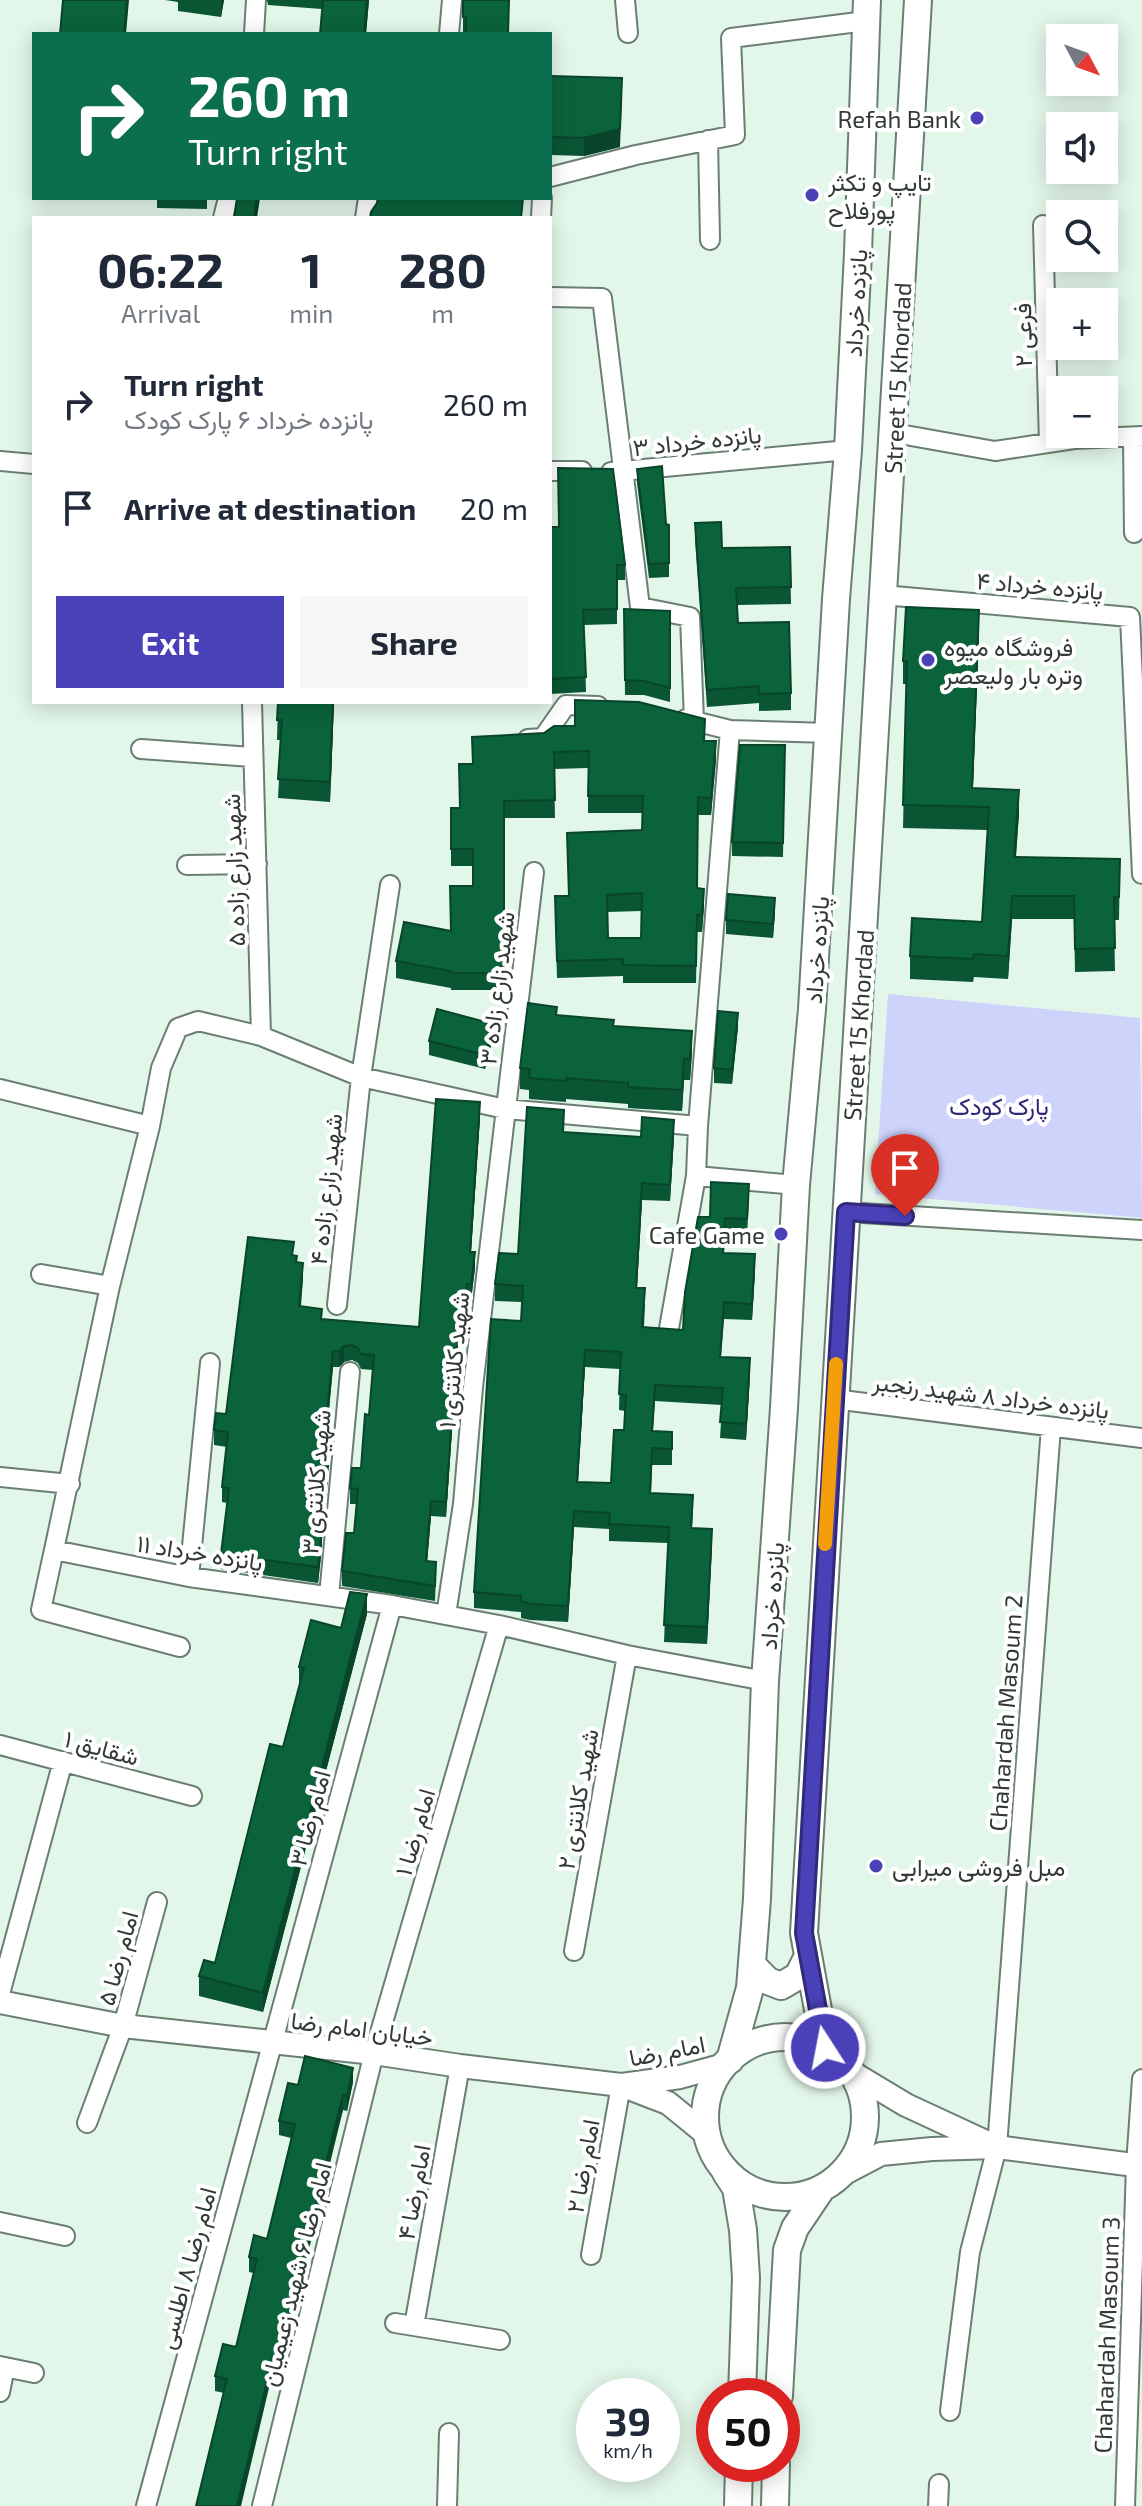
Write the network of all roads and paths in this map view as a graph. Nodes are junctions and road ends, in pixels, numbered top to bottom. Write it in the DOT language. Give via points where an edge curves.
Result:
graph roads {
  1 [pos="256,0"];
  2 [pos="452,0"];
  3 [pos="625,0"];
  4 [pos="918,0"];
  5 [pos="867,11"];
  6 [pos="254,32"];
  7 [pos="449,32"];
  8 [pos="628,33"];
  9 [pos="708,140"];
  10 [pos="552,177"];
  11 [pos="1043,225"];
  12 [pos="710,240"];
  13 [pos="552,297"];
  14 [pos="1047,376"];
  15 [pos="894,433"];
  16 [pos="1138,436"];
  17 [pos="1118,438"];
  18 [pos="1046,443"];
  19 [pos="848,450"];
  20 [pos="0,461"];
  21 [pos="32,464"];
  22 [pos="552,471"];
  23 [pos="623,472"];
  24 [pos="1134,533"];
  25 [pos="883,595"];
  26 [pos="252,704"];
  27 [pos="611,706"];
  28 [pos="668,714"];
  29 [pos="694,721"];
  30 [pos="1139,728"];
  31 [pos="730,730"];
  32 [pos="829,733"];
  33 [pos="512,740"];
  34 [pos="141,749"];
  35 [pos="252,757"];
  36 [pos="257,864"];
  37 [pos="187,865"];
  38 [pos="534,872"];
  39 [pos="1142,874"];
  40 [pos="390,885"];
  41 [pos="261,1036"];
  42 [pos="361,1077"];
  43 [pos="0,1090"];
  44 [pos="505,1109"];
  45 [pos="150,1126"];
  46 [pos="698,1126"];
  47 [pos="696,1176"];
  48 [pos="796,1185"];
  49 [pos="846,1212"];
  50 [pos="1142,1230"];
  51 [pos="41,1274"];
  52 [pos="110,1286"];
  53 [pos="337,1305"];
  54 [pos="668,1334"];
  55 [pos="210,1363"];
  56 [pos="350,1372"];
  57 [pos="834,1399"];
  58 [pos="1051,1427"];
  59 [pos="1142,1438"];
  60 [pos="0,1477"];
  61 [pos="70,1484"];
  62 [pos="54,1550"];
  63 [pos="189,1577"];
  64 [pos="329,1596"];
  65 [pos="392,1605"];
  66 [pos="446,1615"];
  67 [pos="499,1625"];
  68 [pos="180,1647"];
  69 [pos="627,1655"];
  70 [pos="765,1681"];
  71 [pos="0,1745"];
  72 [pos="63,1761"];
  73 [pos="192,1796"];
  74 [pos="157,1902"];
  75 [pos="574,1951"];
  76 [pos="808,1956"];
  77 [pos="753,1966"];
  78 [pos="0,1994"];
  79 [pos="0,2002"];
  80 [pos="123,2026"];
  81 [pos="272,2043"];
  82 [pos="825,2048"];
  83 [pos="374,2053"];
  84 [pos="727,2062"];
  85 [pos="460,2066"];
  86 [pos="851,2072"];
  87 [pos="1142,2079"];
  88 [pos="621,2085"];
  89 [pos="87,2123"];
  90 [pos="706,2134"];
  91 [pos="997,2147"];
  92 [pos="1139,2165"];
  93 [pos="722,2167"];
  94 [pos="832,2181"];
  95 [pos="0,2222"];
  96 [pos="65,2236"];
  97 [pos="591,2255"];
  98 [pos="395,2323"];
  99 [pos="414,2326"];
  100 [pos="500,2340"];
  101 [pos="2,2366"];
  102 [pos="34,2373"];
  103 [pos="743,2378"];
  104 [pos="780,2378"];
  105 [pos="0,2392"];
  106 [pos="950,2411"];
  107 [pos="449,2433"];
  108 [pos="739,2482"];
  109 [pos="776,2482"];
  110 [pos="939,2484"];
  111 [pos="146,2506"];
  112 [pos="262,2506"];
  113 [pos="447,2506"];
  114 [pos="738,2506"];
  115 [pos="775,2506"];
  116 [pos="938,2506"];
  117 [pos="1125,2506"];
  1 -- 6 [label="street"];
  2 -- 7 [label="street"];
  3 -- 8 [label="street"];
  4 -- 15 [label="main road, Street 15 Khordad"];
  5 -- 9 [label="street" via="731,38 735,135"];
  5 -- 19 [label="main road, پانزده خرداد"];
  9 -- 10 [label="street"];
  9 -- 12 [label="street"];
  11 -- 14 [label="street, فرعی ۲"];
  13 -- 23 [label="street" via="602,298"];
  15 -- 18 [label="street" via="995,451"];
  15 -- 25 [label="main road, Street 15 Khordad"];
  16 -- 17 [label="street"];
  16 -- 24 [label="street"];
  19 -- 23 [label="street, پانزده خرداد ۳"];
  19 -- 32 [label="main road, پانزده خرداد"];
  20 -- 21 [label="street"];
  22 -- 23 [label="street, پانزده خرداد ۳"];
  23 -- 29 [label="street" via="640,607 690,617"];
  25 -- 30 [label="street, پانزده خرداد ۴" via="1130,617"];
  25 -- 49 [label="main road, Street 15 Khordad"];
  26 -- 35 [label="street, شهید زارع زاده ۵"];
  27 -- 33 [label="street" via="566,705 543,738"];
  28 -- 29 [label="street"];
  29 -- 31 [label="street"];
  30 -- 39 [label="street"];
  31 -- 32 [label="street"];
  31 -- 46 [label="street"];
  32 -- 48 [label="main road, پانزده خرداد"];
  34 -- 35 [label="street"];
  35 -- 36 [label="street, شهید زارع زاده ۵"];
  36 -- 37 [label="street"];
  36 -- 41 [label="street, شهید زارع زاده ۵"];
  38 -- 44 [label="street, شهید زارع زاده ۳"];
  40 -- 42 [label="street, شهید زارع زاده ۴"];
  41 -- 42 [label="street"];
  41 -- 45 [label="street" via="198,1021 178,1028 161,1068"];
  42 -- 44 [label="street"];
  42 -- 53 [label="street, شهید زارع زاده ۴"];
  43 -- 45 [label="street"];
  44 -- 46 [label="street"];
  44 -- 66 [label="street, شهید کلانتری ۱" via="463,1504"];
  45 -- 52 [label="street"];
  46 -- 47 [label="street"];
  47 -- 48 [label="street"];
  47 -- 54 [label="street"];
  48 -- 70 [label="main road, پانزده خرداد"];
  49 -- 50 [label="street"];
  49 -- 57 [label="main road, Street 15 Khordad"];
  51 -- 52 [label="street"];
  52 -- 61 [label="street"];
  55 -- 63 [label="street"];
  56 -- 64 [label="street, شهید کلانتری ۳"];
  57 -- 58 [label="street, پانزده خرداد ۸ شهید رنجبر"];
  57 -- 76 [label="main road, Street 15 Khordad" via="804,1933"];
  58 -- 59 [label="street, پانزده خرداد ۸ شهید رنجبر"];
  58 -- 91 [label="street, Chahardah Masoum 2"];
  60 -- 61 [label="street"];
  61 -- 62 [label="street"];
  62 -- 63 [label="street, پانزده خرداد ۱۱"];
  62 -- 68 [label="street" via="41,1610"];
  63 -- 64 [label="street, پانزده خرداد ۱۱"];
  64 -- 65 [label="street, پانزده خرداد ۱۱"];
  65 -- 66 [label="street, پانزده خرداد ۱۱"];
  65 -- 81 [label="street, امام رضا ۳"];
  66 -- 67 [label="street, پانزده خرداد ۱۱"];
  67 -- 69 [label="street, پانزده خرداد ۱۱"];
  67 -- 83 [label="street, امام رضا ۱"];
  69 -- 70 [label="street, پانزده خرداد ۱۱"];
  69 -- 75 [label="street, شهید کلانتری ۲"];
  70 -- 77 [label="main road, پانزده خرداد"];
  71 -- 72 [label="street, شقایق ۱"];
  72 -- 73 [label="street, شقایق ۱"];
  72 -- 78 [label="street"];
  74 -- 80 [label="street, امام رضا ۵"];
  76 -- 77 [label="main road" via="798,1976 781,1986"];
  76 -- 82 [label="main road, Street 15 Khordad"];
  77 -- 84 [label="main road"];
  79 -- 80 [label="street, خیابان امام رضا"];
  80 -- 81 [label="street, خیابان امام رضا"];
  80 -- 89 [label="street, امام رضا ۵"];
  81 -- 83 [label="street, خیابان امام رضا"];
  81 -- 111 [label="street, امام رضا ۸ اطلسی"];
  82 -- 84 [label="main road" via="800,2038 772,2038 745,2047"];
  82 -- 86 [label="main road"];
  83 -- 85 [label="street, خیابان امام رضا"];
  83 -- 112 [label="street, امام رضا ۶ شهید زعیمیان"];
  84 -- 88 [label="street, امام رضا" via="680,2077"];
  84 -- 90 [label="main road" via="711,2085"];
  85 -- 88 [label="street, خیابان امام رضا"];
  85 -- 99 [label="street, امام رضا ۴"];
  86 -- 91 [label="street" via="906,2105"];
  86 -- 94 [label="main road" via="861,2092 863,2136 854,2157"];
  87 -- 92 [label="street, Chahardah Masoum 3"];
  88 -- 90 [label="street, خیابان امام رضا" via="668,2103"];
  88 -- 97 [label="street, امام رضا ۲"];
  90 -- 93 [label="main road"];
  91 -- 92 [label="street"];
  91 -- 94 [label="street" via="881,2154"];
  91 -- 106 [label="street, Chahardah Masoum 2" via="970,2252"];
  92 -- 117 [label="street, Chahardah Masoum 3"];
  93 -- 94 [label="main road" via="742,2185 768,2196 796,2197"];
  93 -- 103 [label="main road" via="736,2188 743,2230"];
  94 -- 104 [label="main road" via="795,2228 787,2250"];
  95 -- 96 [label="street"];
  98 -- 99 [label="street"];
  99 -- 100 [label="street"];
  101 -- 102 [label="street"];
  101 -- 105 [label="street"];
  107 -- 113 [label="street"];
  108 -- 114 [label="main road"];
  109 -- 115 [label="main road"];
  110 -- 116 [label="street"];
}
